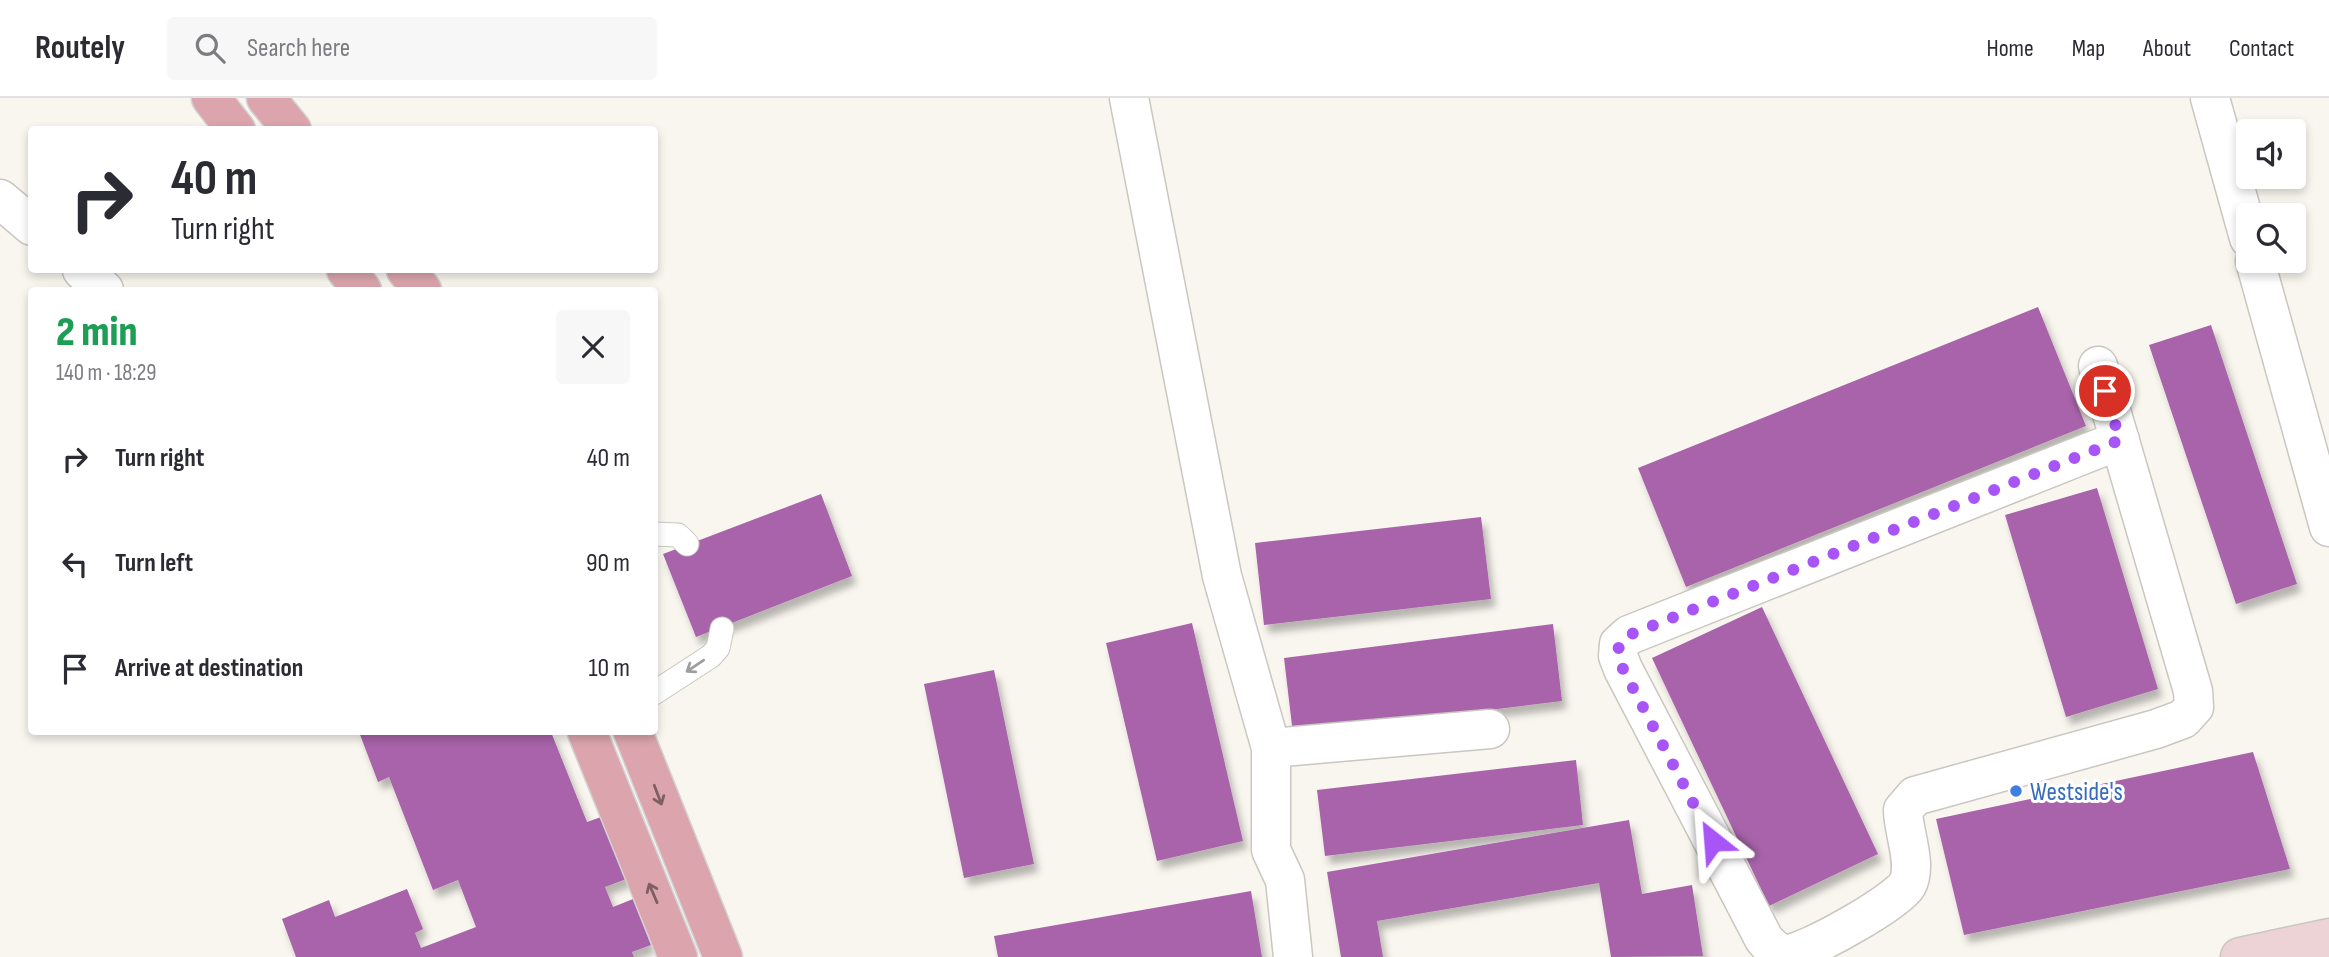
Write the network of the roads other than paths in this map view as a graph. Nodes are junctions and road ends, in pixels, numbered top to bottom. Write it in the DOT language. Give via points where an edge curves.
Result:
graph roads {
  1 [pos="211,98"];
  2 [pos="266,98"];
  3 [pos="1129,98"];
  4 [pos="2210,98"];
  5 [pos="233,126"];
  6 [pos="289,126"];
  7 [pos="0,199"];
  8 [pos="2239,203"];
  9 [pos="28,223"];
  10 [pos="85,273"];
  11 [pos="348,273"];
  12 [pos="408,273"];
  13 [pos="2258,273"];
  14 [pos="101,287"];
  15 [pos="360,287"];
  16 [pos="420,287"];
  17 [pos="2098,366"];
  18 [pos="2120,440"];
  19 [pos="2329,527"];
  20 [pos="658,534"];
  21 [pos="687,544"];
  22 [pos="722,629"];
  23 [pos="658,691"];
  24 [pos="1490,729"];
  25 [pos="588,735"];
  26 [pos="634,735"];
  27 [pos="1271,748"];
  28 [pos="1856,941"];
  29 [pos="2310,947"];
  30 [pos="671,949"];
  31 [pos="723,957"];
  32 [pos="1293,957"];
  33 [pos="2240,957"];
  1 -- 5 [label="main road"];
  2 -- 6 [label="main road"];
  3 -- 27 [label="street" via="1222,576"];
  4 -- 8 [label="street"];
  7 -- 9 [label="street"];
  10 -- 14 [label="street"];
  11 -- 15 [label="main road"];
  12 -- 16 [label="main road"];
  13 -- 19 [label="street"];
  17 -- 18 [label="street"];
  18 -- 28 [label="street" via="2194,707 2183,719 2156,729 1915,796 1903,810 1911,872 1907,886"];
  18 -- 28 [label="street" via="1629,635 1619,644 1623,669 1764,939 1785,954"];
  20 -- 21 [label="lane" via="678,535"];
  22 -- 23 [label="lane, one-way" via="722,640 711,656"];
  24 -- 27 [label="street"];
  30 -- 25 [label="main road, one-way"];
  26 -- 31 [label="main road, one-way"];
  27 -- 32 [label="street" via="1271,850 1285,880"];
  29 -- 33 [label="main road"];
}
